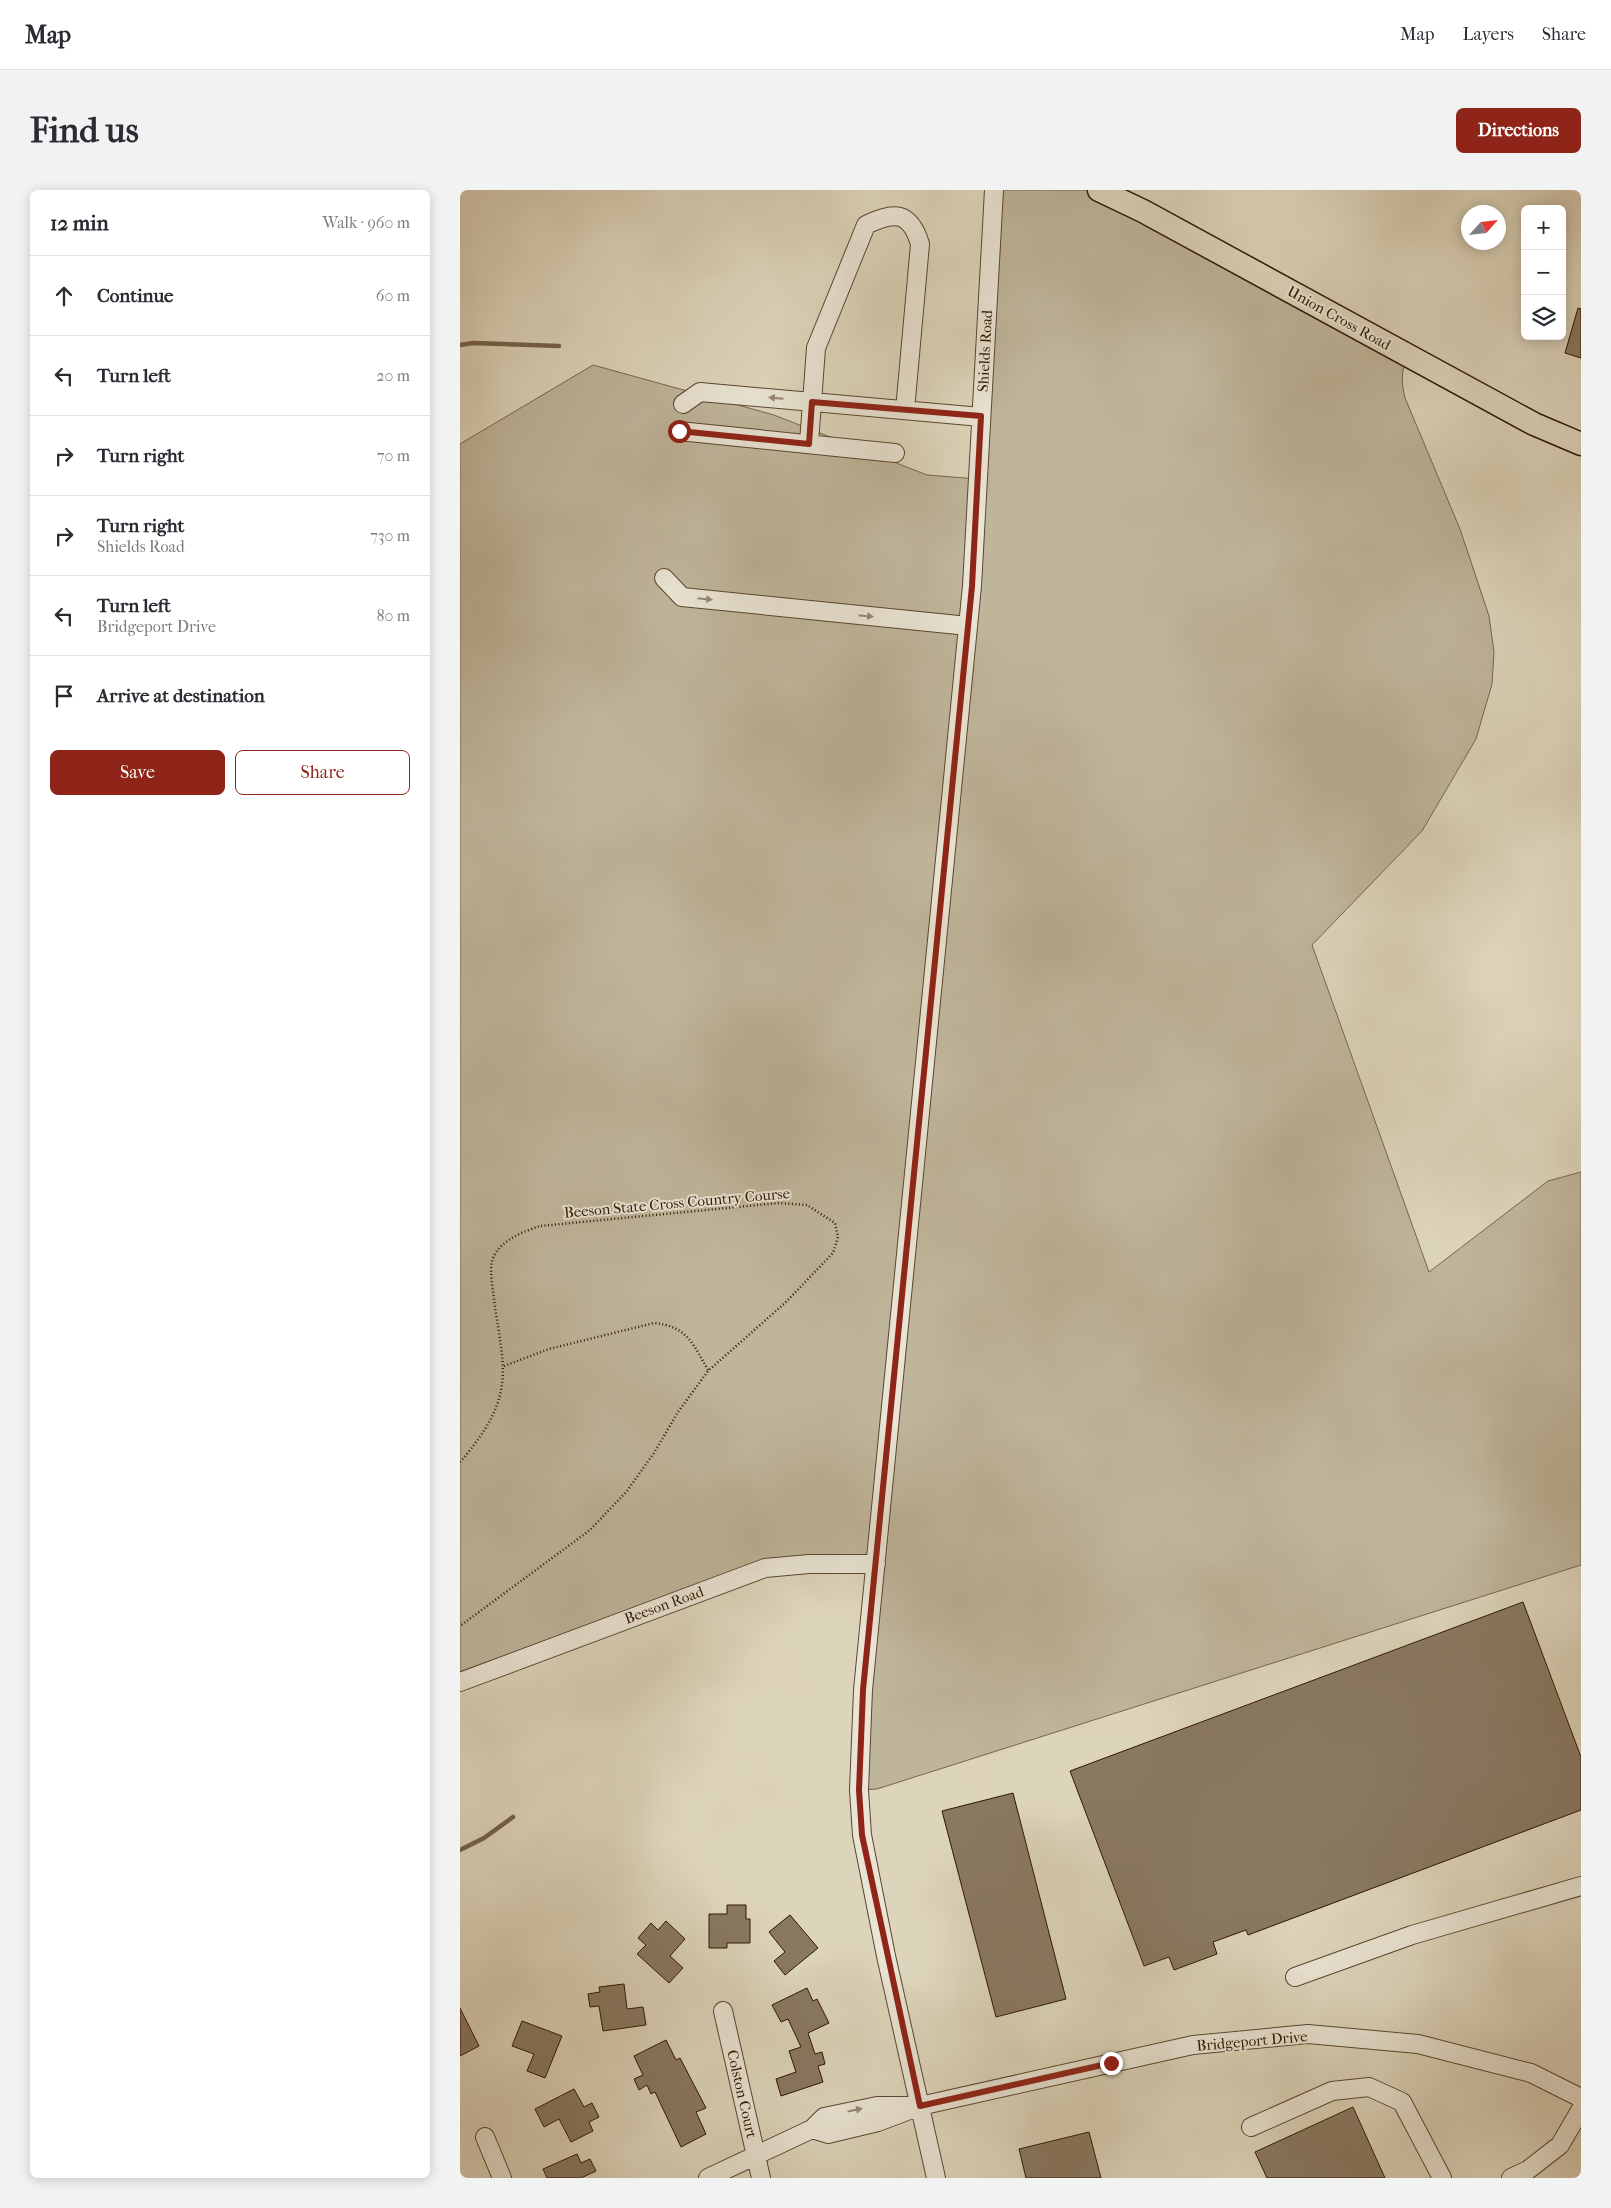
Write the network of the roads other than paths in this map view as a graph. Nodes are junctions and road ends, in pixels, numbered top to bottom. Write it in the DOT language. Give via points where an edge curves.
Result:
graph roads {
  1 [pos="994,190"];
  2 [pos="1099,190"];
  3 [pos="812,402"];
  4 [pos="682,404"];
  5 [pos="904,410"];
  6 [pos="981,416"];
  7 [pos="679,431"];
  8 [pos="809,444"];
  9 [pos="1581,444"];
  10 [pos="895,453"];
  11 [pos="664,578"];
  12 [pos="968,626"];
  13 [pos="876,1564"];
  14 [pos="460,1682"];
  15 [pos="1581,1886"];
  16 [pos="1295,1977"];
  17 [pos="723,2011"];
  18 [pos="1581,2098"];
  19 [pos="920,2106"];
  20 [pos="1581,2109"];
  21 [pos="1251,2127"];
  22 [pos="485,2137"];
  23 [pos="756,2154"];
  24 [pos="502,2178"];
  25 [pos="708,2178"];
  26 [pos="761,2178"];
  27 [pos="936,2178"];
  28 [pos="1442,2178"];
  29 [pos="1511,2178"];
  1 -- 6 [label="street, Shields Road"];
  2 -- 9 [label="main road, Union Cross Road" via="1534,424"];
  3 -- 4 [label="street, one-way" via="700,392"];
  3 -- 5 [label="street"];
  3 -- 5 [label="street" via="816,348 866,225 881,217 896,216 909,220 920,244"];
  3 -- 8 [label="street"];
  5 -- 6 [label="street"];
  6 -- 12 [label="street, Shields Road"];
  7 -- 8 [label="street"];
  8 -- 10 [label="street"];
  11 -- 12 [label="street, one-way" via="682,597"];
  12 -- 13 [label="street, Shields Road"];
  13 -- 14 [label="street, Beeson Road" via="765,1568"];
  13 -- 19 [label="street, Shields Road" via="863,1690 859,1810 881,1932"];
  15 -- 16 [label="street" via="1412,1935"];
  17 -- 23 [label="street, Colston Court"];
  18 -- 19 [label="street, Bridgeport Drive" via="1531,2073 1418,2044 1308,2034 1193,2045"];
  19 -- 23 [label="street, Bridgeport Drive" via="878,2122 828,2134 812,2129"];
  19 -- 27 [label="street, Shields Road"];
  20 -- 29 [label="street" via="1560,2145 1528,2170"];
  21 -- 28 [label="street" via="1332,2091 1369,2088 1402,2102"];
  22 -- 24 [label="street"];
  23 -- 25 [label="street"];
  23 -- 26 [label="street, Colston Court"];
}
